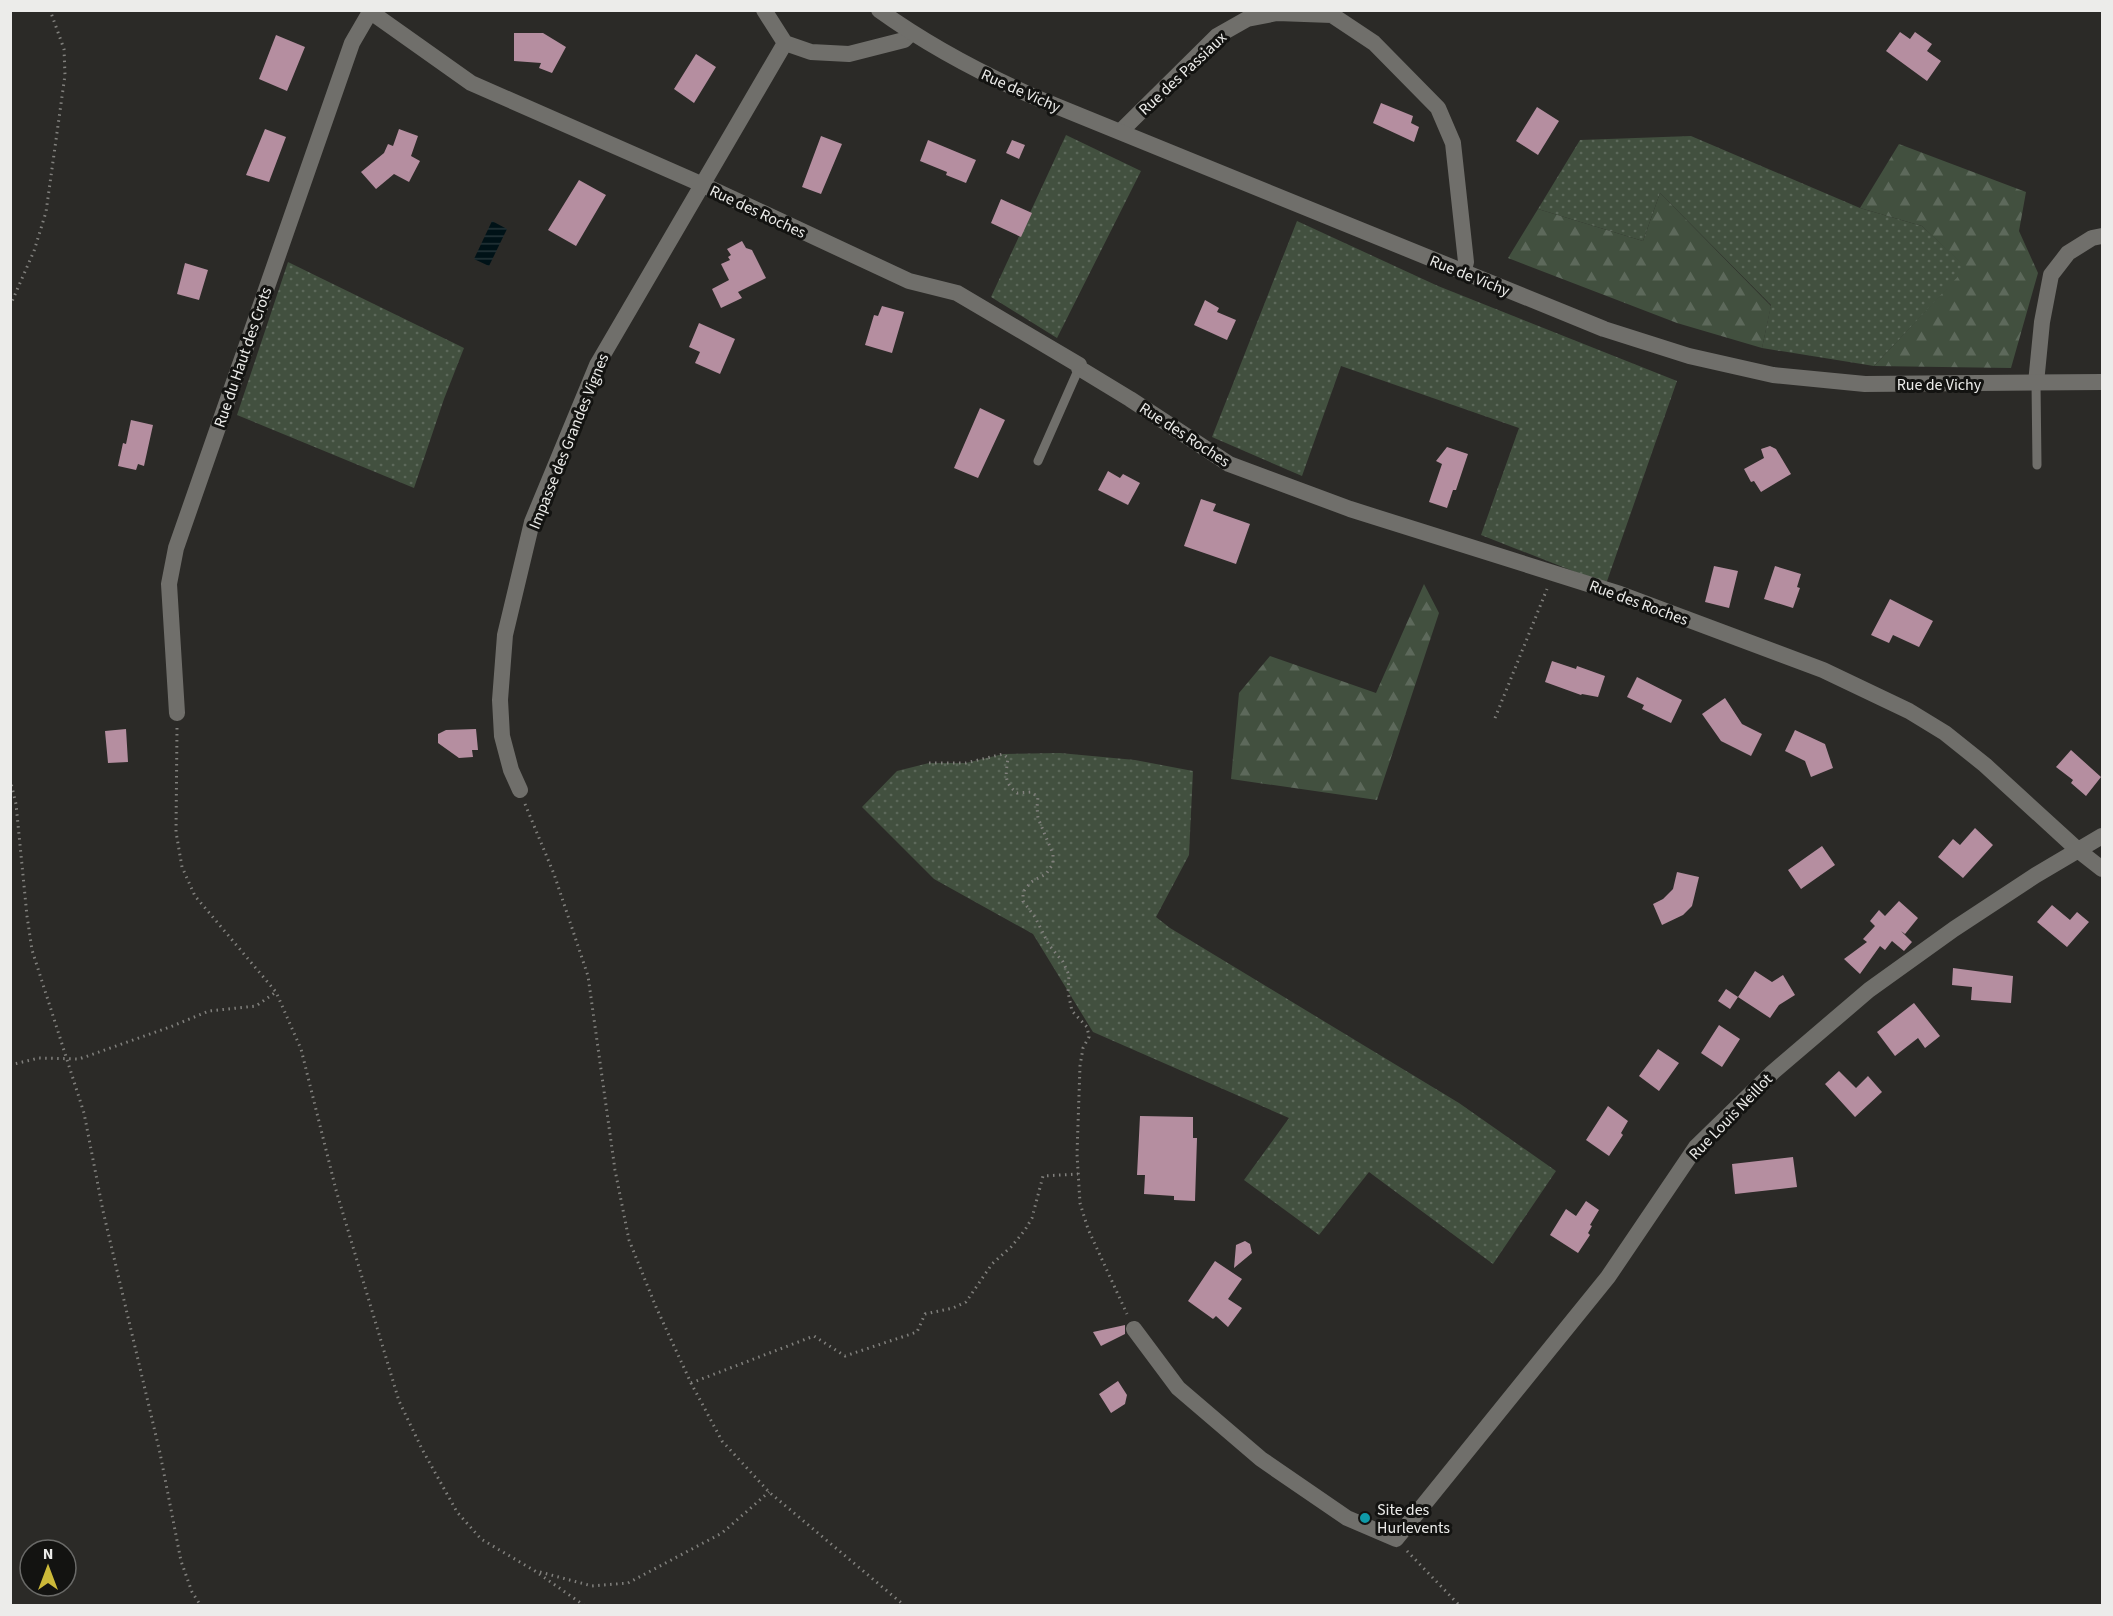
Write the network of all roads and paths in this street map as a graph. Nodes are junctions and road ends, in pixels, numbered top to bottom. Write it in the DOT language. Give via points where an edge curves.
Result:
graph roads {
  1 [pos="50,10"];
  2 [pos="764,10"];
  3 [pos="879,10"];
  4 [pos="369,11"];
  5 [pos="1331,13"];
  6 [pos="911,33"];
  7 [pos="785,43"];
  8 [pos="1121,132"];
  9 [pos="701,184"];
  10 [pos="2103,236"];
  11 [pos="1463,273"];
  12 [pos="10,306"];
  13 [pos="1079,368"];
  14 [pos="2103,382"];
  15 [pos="2036,383"];
  16 [pos="1038,461"];
  17 [pos="2037,465"];
  18 [pos="1553,573"];
  19 [pos="177,713"];
  20 [pos="1495,718"];
  21 [pos="929,763"];
  22 [pos="10,779"];
  23 [pos="519,790"];
  24 [pos="2103,836"];
  25 [pos="2079,851"];
  26 [pos="2103,869"];
  27 [pos="276,992"];
  28 [pos="67,1059"];
  29 [pos="10,1065"];
  30 [pos="1078,1174"];
  31 [pos="1134,1329"];
  32 [pos="691,1383"];
  33 [pos="769,1492"];
  34 [pos="1396,1539"];
  35 [pos="535,1571"];
  36 [pos="201,1605"];
  37 [pos="585,1605"];
  38 [pos="905,1605"];
  39 [pos="1460,1605"];
  1 -- 12 [label="path" via="64,49 62,98 46,212"];
  2 -- 7 [label="street"];
  3 -- 6 [label="street, Rue de Vichy"];
  4 -- 9 [label="street, Rue des Roches" via="471,83"];
  4 -- 19 [label="street, Rue du Haut des Crots" via="352,43 176,548 169,584"];
  5 -- 8 [label="street, Rue des Passiaux" via="1277,13 1247,19 1217,36"];
  5 -- 11 [label="street, Rue des Passiaux" via="1374,43 1438,108 1453,143 1466,262"];
  6 -- 7 [label="street" via="904,40 849,54 811,52"];
  6 -- 8 [label="street, Rue de Vichy" via="982,74"];
  7 -- 9 [label="street, Impasse des Grandes Vignes"];
  8 -- 11 [label="street, Rue de Vichy"];
  9 -- 13 [label="street, Rue des Roches" via="909,281 957,293"];
  9 -- 23 [label="street, Impasse des Grandes Vignes" via="597,365 532,522 505,635 500,700 502,736"];
  10 -- 15 [label="street" via="2092,238 2068,253 2051,275"];
  11 -- 15 [label="street, Rue de Vichy" via="1604,329 1689,356 1773,375 1865,384"];
  13 -- 16 [label="lane"];
  13 -- 18 [label="street, Rue des Roches" via="1229,464 1350,509"];
  14 -- 15 [label="street, Rue de Vichy"];
  15 -- 17 [label="lane"];
  18 -- 20 [label="path"];
  18 -- 25 [label="street, Rue des Roches" via="1823,670 1909,711 1985,765"];
  19 -- 27 [label="path" via="176,832 182,867 195,896"];
  21 -- 30 [label="path" via="966,762 1003,754 1008,758 1009,786 1017,793 1031,792 1038,797 1038,818 1053,859 1046,874 1023,892 1023,901 1063,962 1069,975 1072,1011 1087,1027 1089,1037 1080,1066"];
  22 -- 28 [label="path" via="32,950"];
  23 -- 32 [label="path" via="554,874 588,976 615,1170 629,1240"];
  24 -- 25 [label="street, Rue Louis Neillot"];
  25 -- 26 [label="street, Rue des Roches"];
  25 -- 34 [label="street, Rue Louis Neillot" via="2026,881 1869,990 1773,1072 1696,1147 1608,1277"];
  27 -- 28 [label="path" via="256,1006 209,1011 79,1059"];
  27 -- 35 [label="path" via="301,1049 336,1190 399,1401 457,1512 481,1539"];
  28 -- 29 [label="path" via="39,1058"];
  28 -- 36 [label="path" via="84,1113 181,1561"];
  30 -- 31 [label="path" via="1080,1203 1088,1229"];
  30 -- 32 [label="path" via="1043,1176 1032,1218 1011,1247 992,1263 966,1302 925,1314 917,1332 846,1356 814,1336"];
  31 -- 34 [label="street" via="1178,1388 1261,1460 1347,1518"];
  32 -- 33 [label="path" via="722,1441"];
  33 -- 35 [label="path" via="722,1533 628,1583 592,1586"];
  33 -- 38 [label="path"];
  34 -- 39 [label="path"];
  35 -- 37 [label="path"];
}
